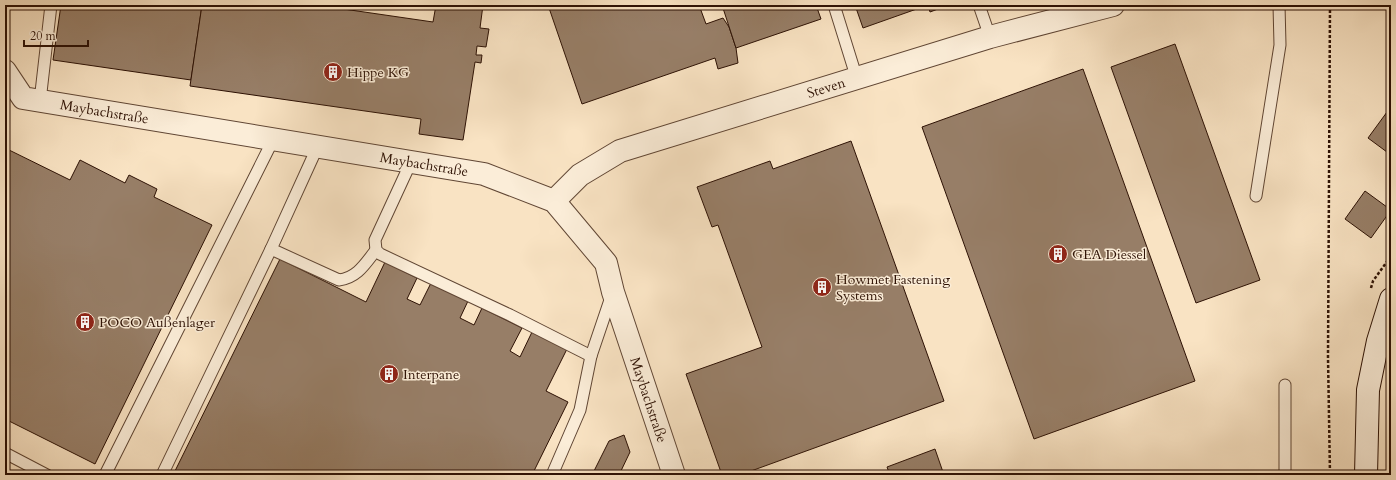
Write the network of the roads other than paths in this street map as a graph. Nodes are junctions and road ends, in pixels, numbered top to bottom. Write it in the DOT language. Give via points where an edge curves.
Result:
graph roads {
  1 [pos="51,5"];
  2 [pos="834,5"];
  3 [pos="979,5"];
  4 [pos="1113,5"];
  5 [pos="1279,5"];
  6 [pos="1086,9"];
  7 [pos="990,37"];
  8 [pos="5,71"];
  9 [pos="857,79"];
  10 [pos="40,101"];
  11 [pos="273,140"];
  12 [pos="317,148"];
  13 [pos="411,162"];
  14 [pos="1256,196"];
  15 [pos="554,201"];
  16 [pos="271,249"];
  17 [pos="376,250"];
  18 [pos="613,292"];
  19 [pos="1391,300"];
  20 [pos="591,356"];
  21 [pos="1285,385"];
  22 [pos="5,453"];
  23 [pos="47,475"];
  24 [pos="105,475"];
  25 [pos="162,475"];
  26 [pos="552,475"];
  27 [pos="674,475"];
  28 [pos="1285,475"];
  29 [pos="1366,475"];
  1 -- 10 [label="lane"];
  2 -- 9 [label="lane"];
  3 -- 7 [label="lane"];
  4 -- 6 [label="street, Steven"];
  5 -- 14 [label="lane" via="1280,45"];
  6 -- 7 [label="street, Steven"];
  7 -- 9 [label="street, Steven"];
  8 -- 10 [label="street, Maybachstraße" via="23,98"];
  9 -- 15 [label="street, Steven" via="620,151 580,175"];
  10 -- 11 [label="street, Maybachstraße"];
  11 -- 12 [label="street, Maybachstraße"];
  11 -- 24 [label="lane"];
  12 -- 13 [label="street, Maybachstraße"];
  12 -- 16 [label="lane"];
  13 -- 15 [label="street, Maybachstraße" via="484,174"];
  13 -- 17 [label="lane" via="375,240"];
  15 -- 18 [label="street, Maybachstraße" via="606,263"];
  16 -- 17 [label="lane" via="339,280 348,279 358,273"];
  16 -- 25 [label="lane"];
  17 -- 20 [label="lane"];
  18 -- 20 [label="lane"];
  18 -- 27 [label="street, Maybachstraße"];
  19 -- 29 [label="street" via="1378,341 1368,390"];
  20 -- 26 [label="lane" via="580,410"];
  21 -- 28 [label="lane"];
  22 -- 23 [label="lane"];
}
